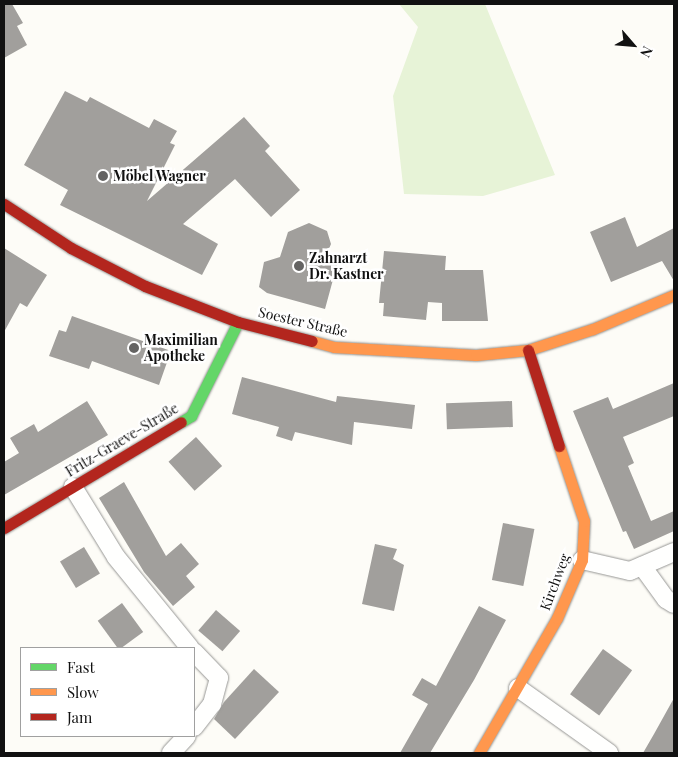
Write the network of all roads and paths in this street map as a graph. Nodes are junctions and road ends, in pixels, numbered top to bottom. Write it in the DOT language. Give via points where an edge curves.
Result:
graph roads {
  1 [pos="4,204"];
  2 [pos="674,295"];
  3 [pos="238,322"];
  4 [pos="528,350"];
  5 [pos="73,488"];
  6 [pos="4,528"];
  7 [pos="674,552"];
  8 [pos="582,560"];
  9 [pos="642,566"];
  10 [pos="674,604"];
  11 [pos="189,647"];
  12 [pos="195,653"];
  13 [pos="518,688"];
  14 [pos="195,727"];
  15 [pos="186,737"];
  16 [pos="171,753"];
  17 [pos="480,753"];
  18 [pos="609,753"];
  1 -- 3 [label="street, Soester Straße" via="100,264 145,286"];
  2 -- 4 [label="street, Soester Straße" via="594,330"];
  3 -- 4 [label="street, Soester Straße" via="334,347 394,353 476,355"];
  3 -- 5 [label="street, Fritz-Graeve-Straße" via="191,416"];
  4 -- 8 [label="street, Kirchweg" via="584,521"];
  5 -- 6 [label="street, Fritz-Graeve-Straße"];
  5 -- 11 [label="street" via="116,557"];
  7 -- 9 [label="street"];
  8 -- 9 [label="street" via="630,571"];
  8 -- 13 [label="street, Kirchweg" via="557,618"];
  9 -- 10 [label="street" via="666,599"];
  12 -- 14 [label="street" via="219,678 212,704"];
  13 -- 17 [label="street, Kirchweg"];
  13 -- 18 [label="street"];
  15 -- 16 [label="street"];
}
